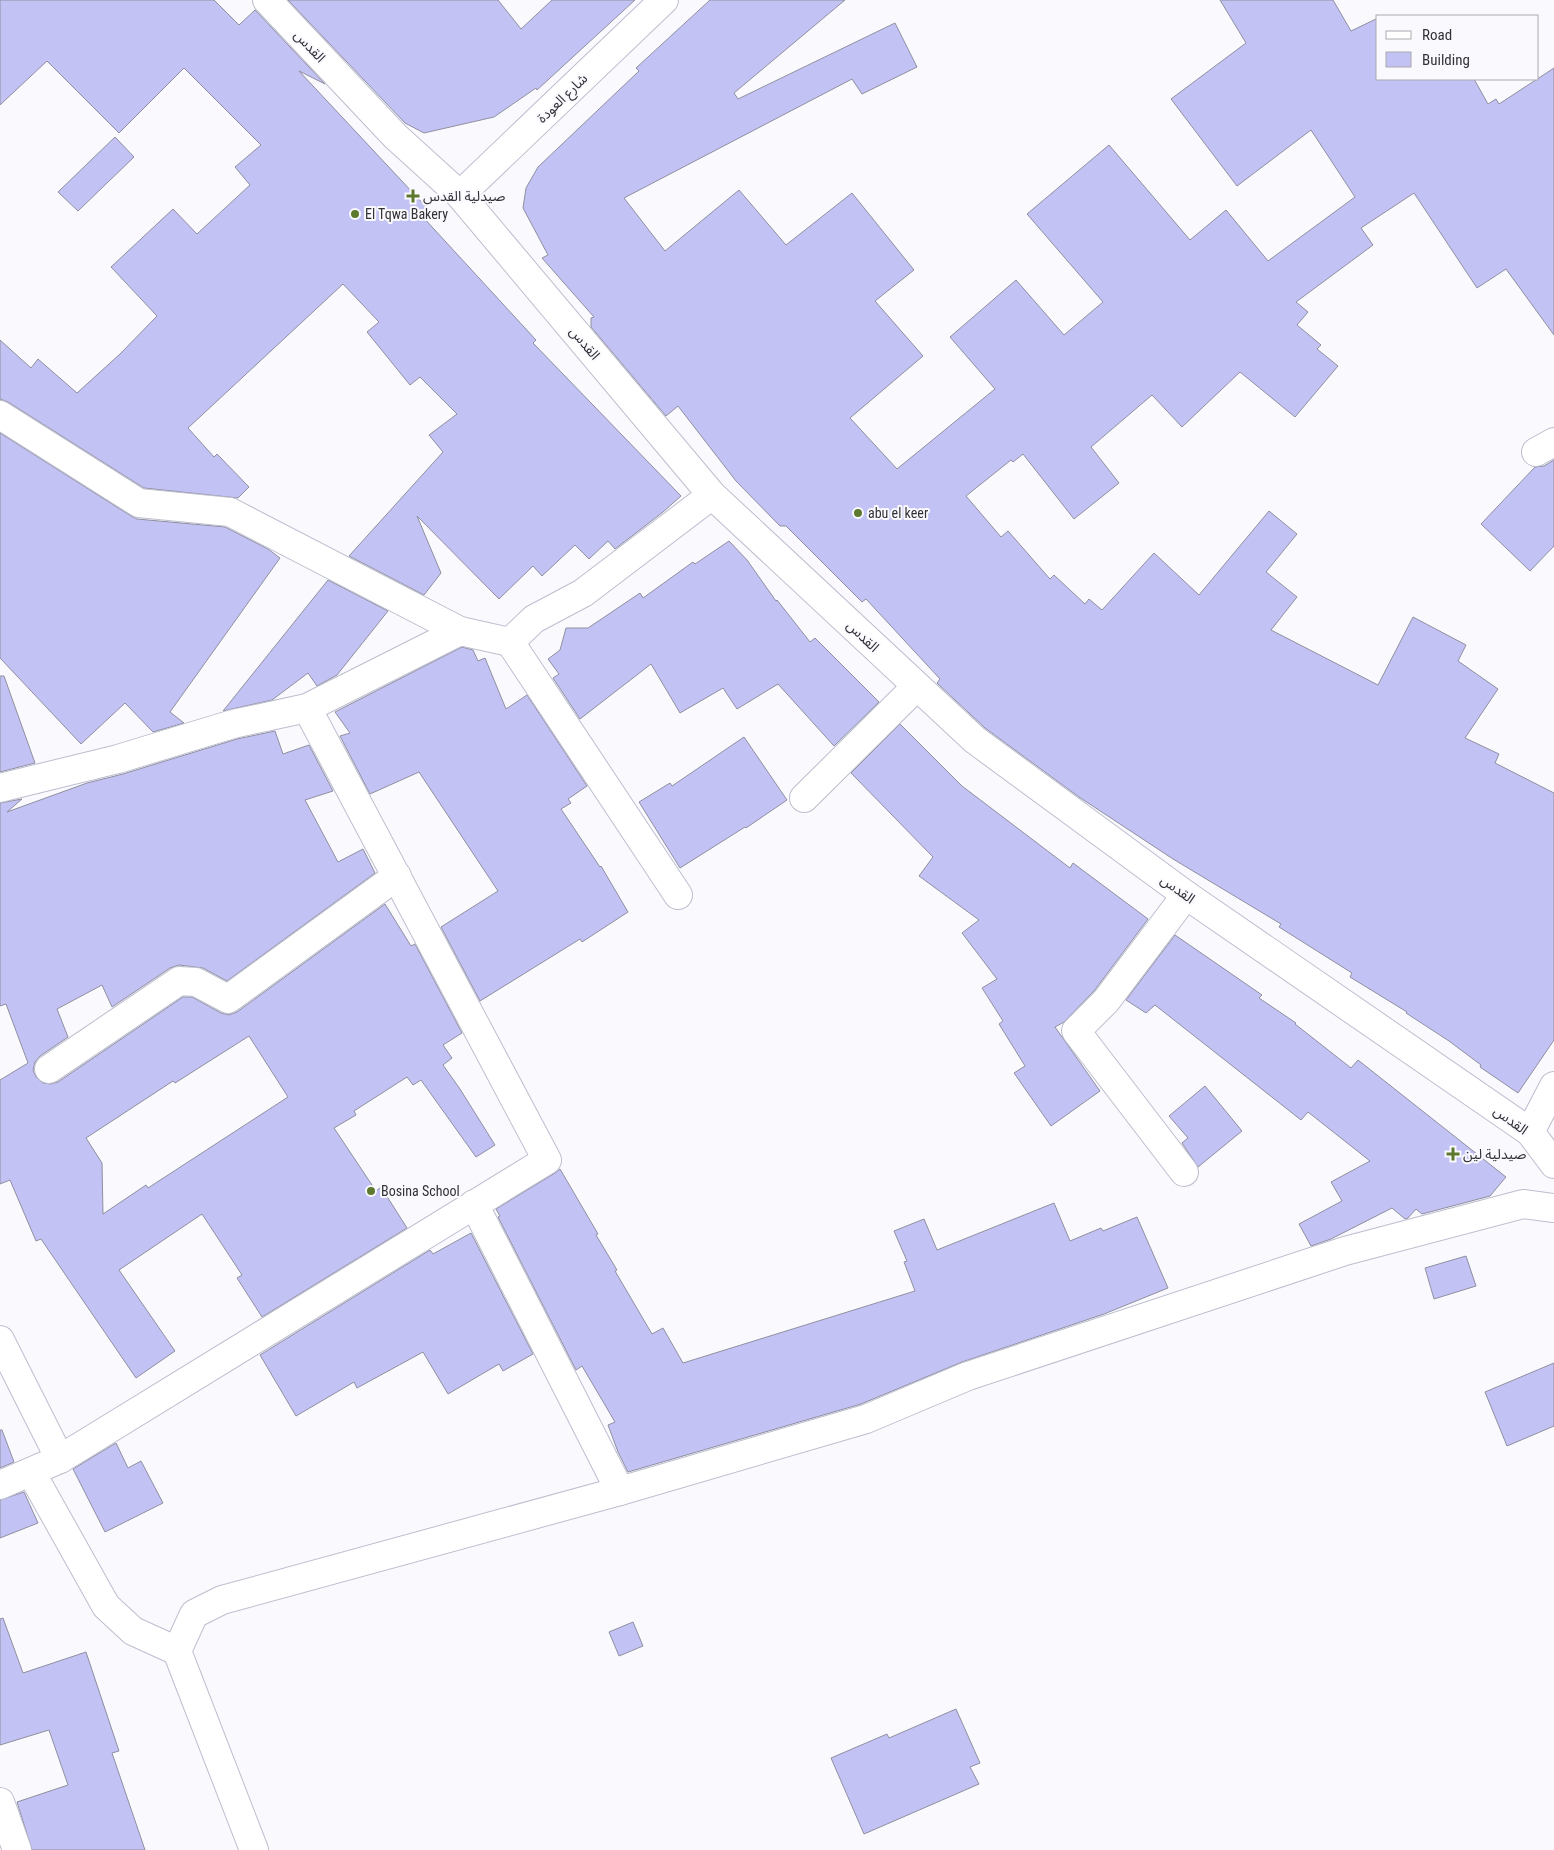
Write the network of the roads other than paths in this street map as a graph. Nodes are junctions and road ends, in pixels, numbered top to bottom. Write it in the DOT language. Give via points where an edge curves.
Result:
graph roads {
  1 [pos="267,0"];
  2 [pos="664,0"];
  3 [pos="460,196"];
  4 [pos="0,415"];
  5 [pos="712,495"];
  6 [pos="460,630"];
  7 [pos="510,642"];
  8 [pos="916,687"];
  9 [pos="307,708"];
  10 [pos="0,788"];
  11 [pos="804,798"];
  12 [pos="396,876"];
  13 [pos="678,895"];
  14 [pos="1186,895"];
  15 [pos="48,1069"];
  16 [pos="1554,1086"];
  17 [pos="1530,1132"];
  18 [pos="1554,1164"];
  19 [pos="1184,1172"];
  20 [pos="474,1204"];
  21 [pos="1554,1208"];
  22 [pos="0,1340"];
  23 [pos="60,1458"];
  24 [pos="31,1472"];
  25 [pos="0,1485"];
  26 [pos="620,1491"];
  27 [pos="177,1651"];
  28 [pos="0,1802"];
  29 [pos="17,1850"];
  30 [pos="254,1850"];
  1 -- 3 [label="street, القدس" via="396,136"];
  2 -- 3 [label="street, شارع العودة"];
  3 -- 5 [label="street, القدس"];
  4 -- 6 [label="street" via="139,504 230,512"];
  5 -- 7 [label="street" via="582,593 534,619"];
  5 -- 8 [label="street, القدس"];
  6 -- 7 [label="street"];
  6 -- 9 [label="street"];
  7 -- 13 [label="street"];
  8 -- 11 [label="street"];
  8 -- 14 [label="street, القدس" via="975,740"];
  9 -- 10 [label="street" via="233,724 118,760"];
  9 -- 12 [label="street"];
  12 -- 15 [label="street" via="228,999 196,982 179,981"];
  12 -- 20 [label="street" via="547,1160"];
  14 -- 17 [label="street, القدس"];
  14 -- 19 [label="street" via="1106,1001 1076,1031"];
  16 -- 17 [label="street"];
  17 -- 18 [label="street, القدس"];
  20 -- 23 [label="street"];
  20 -- 26 [label="street"];
  21 -- 26 [label="street" via="1523,1204 1346,1251 968,1376 866,1419"];
  22 -- 23 [label="street"];
  23 -- 24 [label="street"];
  24 -- 25 [label="street"];
  24 -- 27 [label="street" via="106,1606 133,1631"];
  26 -- 27 [label="street" via="222,1600 194,1614"];
  27 -- 30 [label="street"];
  28 -- 29 [label="street"];
}
